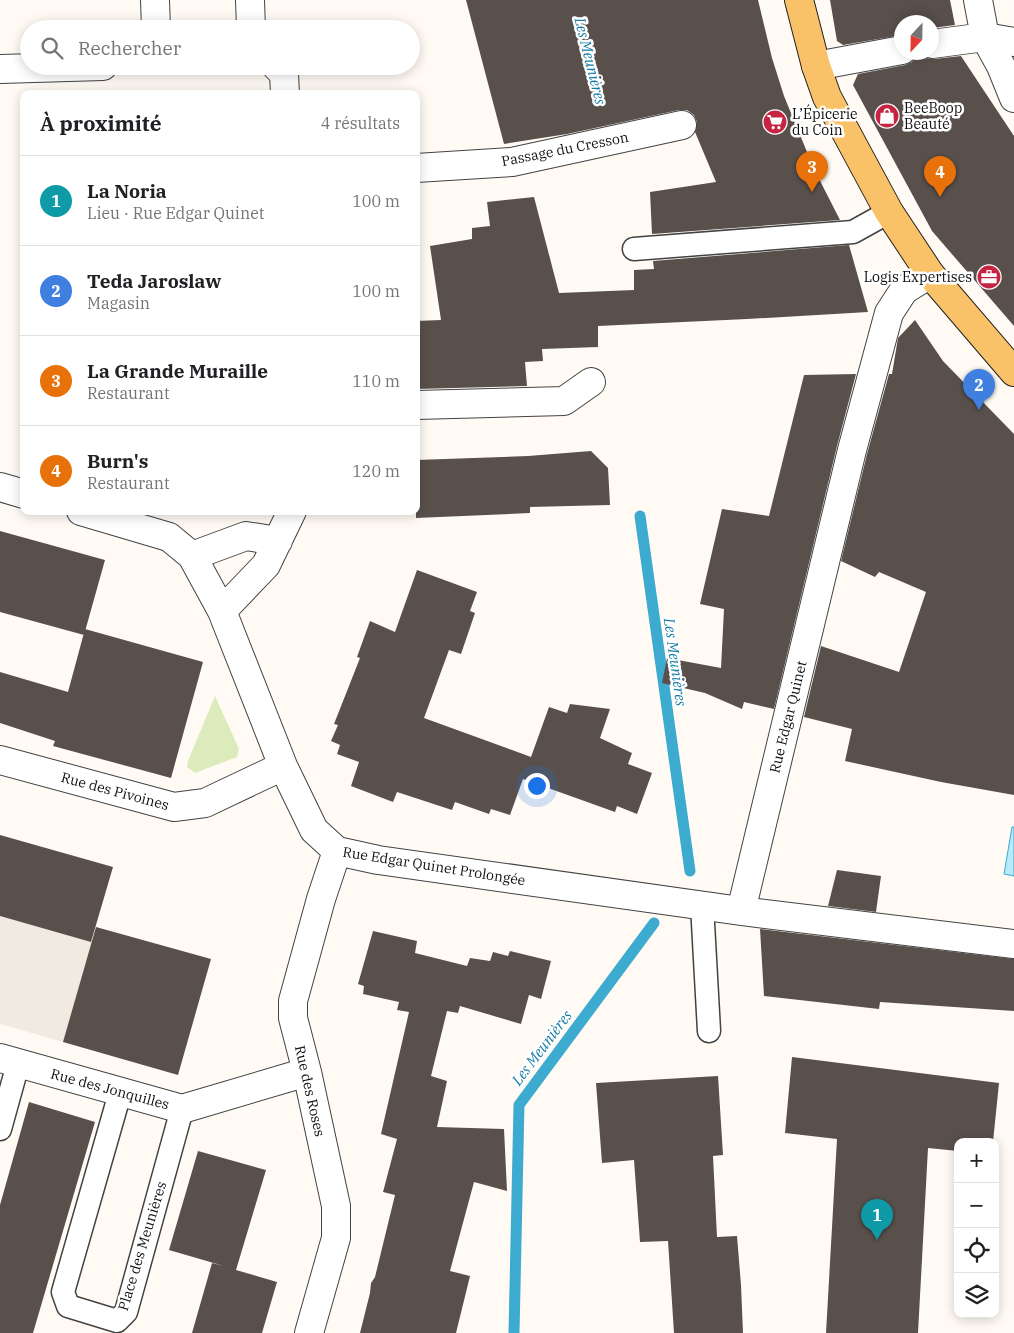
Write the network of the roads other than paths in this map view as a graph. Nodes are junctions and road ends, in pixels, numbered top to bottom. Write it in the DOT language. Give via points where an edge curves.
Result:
graph roads {
  1 [pos="155,0"];
  2 [pos="250,0"];
  3 [pos="799,0"];
  4 [pos="978,0"];
  5 [pos="156,20"];
  6 [pos="251,20"];
  7 [pos="985,36"];
  8 [pos="1014,42"];
  9 [pos="939,43"];
  10 [pos="894,51"];
  11 [pos="816,66"];
  12 [pos="20,68"];
  13 [pos="0,69"];
  14 [pos="284,75"];
  15 [pos="285,90"];
  16 [pos="1014,98"];
  17 [pos="682,125"];
  18 [pos="420,168"];
  19 [pos="889,212"];
  20 [pos="634,249"];
  21 [pos="930,274"];
  22 [pos="1014,372"];
  23 [pos="591,382"];
  24 [pos="420,405"];
  25 [pos="0,487"];
  26 [pos="20,493"];
  27 [pos="95,515"];
  28 [pos="290,515"];
  29 [pos="278,541"];
  30 [pos="192,556"];
  31 [pos="222,611"];
  32 [pos="0,760"];
  33 [pos="283,766"];
  34 [pos="338,851"];
  35 [pos="702,905"];
  36 [pos="741,911"];
  37 [pos="1014,944"];
  38 [pos="709,1030"];
  39 [pos="9,1061"];
  40 [pos="307,1072"];
  41 [pos="120,1093"];
  42 [pos="182,1109"];
  43 [pos="0,1129"];
  44 [pos="309,1333"];
  1 -- 5 [label="street"];
  2 -- 6 [label="street"];
  3 -- 11 [label="main road"];
  4 -- 7 [label="street"];
  7 -- 8 [label="street"];
  7 -- 9 [label="street"];
  7 -- 16 [label="street"];
  10 -- 11 [label="street"];
  11 -- 19 [label="main road" via="827,97"];
  12 -- 13 [label="street"];
  14 -- 15 [label="street"];
  17 -- 18 [label="street, Passage du Cresson" via="512,162"];
  19 -- 20 [label="lane" via="853,232"];
  19 -- 21 [label="main road"];
  21 -- 22 [label="main road"];
  21 -- 36 [label="street, Rue Edgar Quinet" via="904,290 889,313 852,450"];
  23 -- 24 [label="street" via="564,401"];
  25 -- 26 [label="street"];
  27 -- 30 [label="street, Rue Edgar Quinet Prolongée" via="169,537"];
  28 -- 29 [label="street"];
  29 -- 30 [label="street" via="246,536"];
  29 -- 31 [label="street" via="266,565"];
  30 -- 31 [label="street, Rue Edgar Quinet Prolongée"];
  31 -- 33 [label="street, Rue Edgar Quinet Prolongée"];
  32 -- 33 [label="street, Rue des Pivoines" via="174,808 205,803"];
  33 -- 34 [label="street, Rue Edgar Quinet Prolongée" via="314,830"];
  34 -- 35 [label="street, Rue Edgar Quinet Prolongée" via="378,860"];
  34 -- 40 [label="street, Rue des Roses" via="293,1001 293,1018"];
  35 -- 36 [label="street, Rue Edgar Quinet Prolongée"];
  35 -- 38 [label="lane"];
  36 -- 37 [label="street"];
  39 -- 41 [label="street, Rue des Jonquilles"];
  39 -- 43 [label="lane"];
  40 -- 42 [label="street, Rue des Jonquilles"];
  40 -- 44 [label="street, Rue des Roses" via="336,1206 336,1238"];
  41 -- 42 [label="street, Rue des Jonquilles"];
  41 -- 42 [label="lane, Place des Meunières" via="63,1292 68,1306 117,1321 126,1312"];
}
